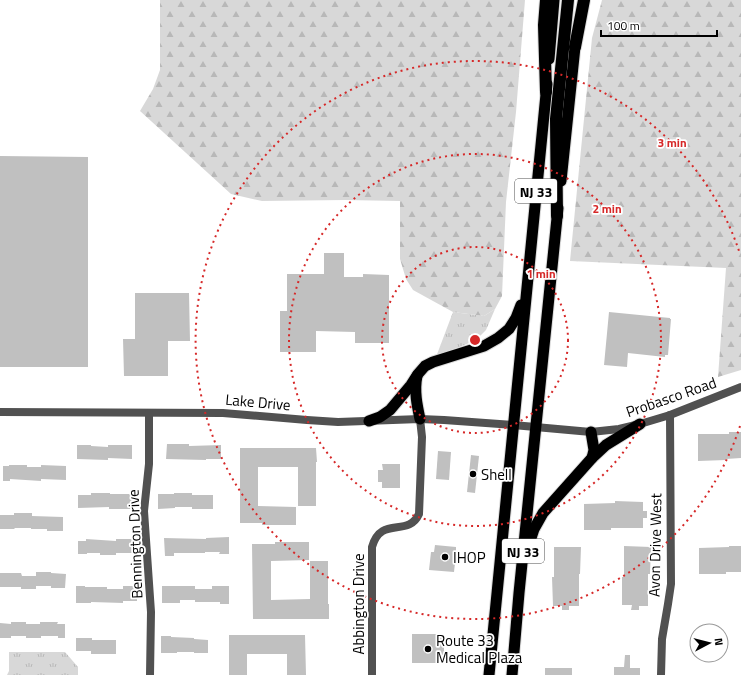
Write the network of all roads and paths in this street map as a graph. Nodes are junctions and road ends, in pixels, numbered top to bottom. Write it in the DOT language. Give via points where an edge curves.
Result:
graph roads {
  1 [pos="546,0"];
  2 [pos="554,0"];
  3 [pos="568,0"];
  4 [pos="584,0"];
  5 [pos="575,47"];
  6 [pos="546,92"];
  7 [pos="557,216"];
  8 [pos="526,289"];
  9 [pos="418,374"];
  10 [pos="741,387"];
  11 [pos="0,412"];
  12 [pos="149,413"];
  13 [pos="670,415"];
  14 [pos="420,419"];
  15 [pos="369,421"];
  16 [pos="640,424"];
  17 [pos="513,425"];
  18 [pos="537,426"];
  19 [pos="592,432"];
  20 [pos="592,458"];
  21 [pos="519,593"];
  22 [pos="150,675"];
  23 [pos="372,675"];
  24 [pos="489,675"];
  25 [pos="512,675"];
  26 [pos="661,675"];
  1 -- 6 [label="highway"];
  2 -- 6 [label="highway, NJ 33"];
  3 -- 7 [label="highway" via="556,119"];
  4 -- 5 [label="highway"];
  5 -- 7 [label="highway, NJ 33"];
  6 -- 8 [label="highway, NJ 33"];
  7 -- 18 [label="highway, NJ 33"];
  8 -- 9 [label="highway" via="516,318 509,329 498,338 484,346 433,362"];
  8 -- 17 [label="highway, NJ 33"];
  9 -- 14 [label="highway" via="416,397"];
  9 -- 15 [label="highway" via="390,410"];
  10 -- 13 [label="street, Probasco Road"];
  11 -- 12 [label="street, Lake Drive"];
  12 -- 15 [label="street, Lake Drive" via="223,413 338,422"];
  12 -- 22 [label="street, Bennington Drive" via="149,464 144,511 151,612"];
  13 -- 16 [label="street, Probasco Road"];
  13 -- 26 [label="street, Avon Drive West" via="671,584 662,639"];
  14 -- 15 [label="street, Lake Drive"];
  14 -- 17 [label="street, Lake Drive"];
  14 -- 23 [label="street, Abbington Drive" via="420,514 413,523 383,530 377,535 372,547"];
  16 -- 19 [label="street, Probasco Road"];
  16 -- 20 [label="highway" via="606,445"];
  17 -- 18 [label="street, Probasco Road"];
  17 -- 24 [label="highway, NJ 33"];
  18 -- 19 [label="street, Probasco Road"];
  18 -- 21 [label="highway, NJ 33"];
  19 -- 20 [label="highway"];
  20 -- 21 [label="highway" via="543,513 534,529"];
  21 -- 25 [label="highway, NJ 33"];
}
